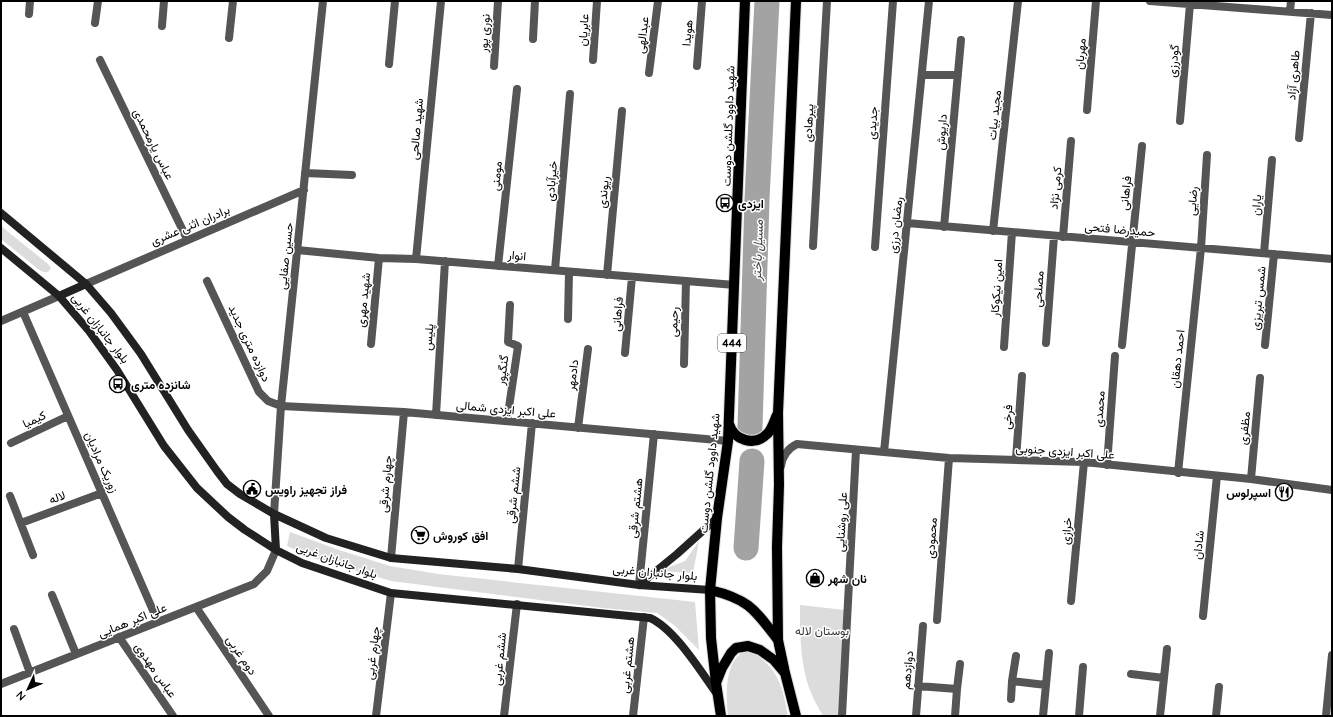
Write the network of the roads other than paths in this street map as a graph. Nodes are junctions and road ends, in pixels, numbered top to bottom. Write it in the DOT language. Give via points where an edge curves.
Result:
graph roads {
  1 [pos="30,1"];
  2 [pos="98,1"];
  3 [pos="164,1"];
  4 [pos="233,1"];
  5 [pos="323,1"];
  6 [pos="395,1"];
  7 [pos="441,1"];
  8 [pos="498,1"];
  9 [pos="535,1"];
  10 [pos="597,1"];
  11 [pos="658,1"];
  12 [pos="702,1"];
  13 [pos="746,1"];
  14 [pos="827,1"];
  15 [pos="893,1"];
  16 [pos="929,1"];
  17 [pos="1018,1"];
  18 [pos="1096,1"];
  19 [pos="1150,1"];
  20 [pos="1291,1"];
  21 [pos="797,3"];
  22 [pos="1196,3"];
  23 [pos="1290,12"];
  24 [pos="1311,13"];
  25 [pos="29,14"];
  26 [pos="1332,15"];
  27 [pos="95,23"];
  28 [pos="162,26"];
  29 [pos="229,38"];
  30 [pos="533,39"];
  31 [pos="961,40"];
  32 [pos="100,60"];
  33 [pos="593,60"];
  34 [pos="389,64"];
  35 [pos="494,66"];
  36 [pos="697,66"];
  37 [pos="649,73"];
  38 [pos="922,74"];
  39 [pos="958,75"];
  40 [pos="517,89"];
  41 [pos="570,94"];
  42 [pos="1087,110"];
  43 [pos="622,111"];
  44 [pos="1180,121"];
  45 [pos="1299,138"];
  46 [pos="1071,141"];
  47 [pos="1142,146"];
  48 [pos="1207,155"];
  49 [pos="1272,160"];
  50 [pos="305,173"];
  51 [pos="352,175"];
  52 [pos="304,190"];
  53 [pos="1,213"];
  54 [pos="907,223"];
  55 [pos="944,226"];
  56 [pos="993,231"];
  57 [pos="1012,232"];
  58 [pos="1054,236"];
  59 [pos="1063,236"];
  60 [pos="187,239"];
  61 [pos="1132,242"];
  62 [pos="813,246"];
  63 [pos="875,247"];
  64 [pos="1,248"];
  65 [pos="1201,248"];
  66 [pos="297,250"];
  67 [pos="1264,253"];
  68 [pos="1274,254"];
  69 [pos="379,258"];
  70 [pos="416,259"];
  71 [pos="1332,259"];
  72 [pos="445,261"];
  73 [pos="498,266"];
  74 [pos="555,270"];
  75 [pos="569,272"];
  76 [pos="607,275"];
  77 [pos="632,277"];
  78 [pos="207,281"];
  79 [pos="686,281"];
  80 [pos="86,284"];
  81 [pos="735,285"];
  82 [pos="59,296"];
  83 [pos="510,305"];
  84 [pos="23,312"];
  85 [pos="568,319"];
  86 [pos="1,321"];
  87 [pos="1046,343"];
  88 [pos="370,344"];
  89 [pos="1122,345"];
  90 [pos="1265,345"];
  91 [pos="1004,346"];
  92 [pos="588,349"];
  93 [pos="625,353"];
  94 [pos="1115,356"];
  95 [pos="684,364"];
  96 [pos="1022,376"];
  97 [pos="1260,378"];
  98 [pos="281,406"];
  99 [pos="404,412"];
  100 [pos="778,413"];
  101 [pos="436,415"];
  102 [pos="68,416"];
  103 [pos="728,418"];
  104 [pos="507,421"];
  105 [pos="532,423"];
  106 [pos="578,428"];
  107 [pos="654,434"];
  108 [pos="728,441"];
  109 [pos="11,444"];
  110 [pos="856,450"];
  111 [pos="884,452"];
  112 [pos="948,458"];
  113 [pos="1016,459"];
  114 [pos="1084,462"];
  115 [pos="1107,465"];
  116 [pos="1178,473"];
  117 [pos="1217,476"];
  118 [pos="1251,479"];
  119 [pos="779,485"];
  120 [pos="1332,490"];
  121 [pos="102,493"];
  122 [pos="10,496"];
  123 [pos="274,514"];
  124 [pos="717,518"];
  125 [pos="21,523"];
  126 [pos="276,550"];
  127 [pos="33,555"];
  128 [pos="391,558"];
  129 [pos="518,569"];
  130 [pos="639,584"];
  131 [pos="710,590"];
  132 [pos="391,593"];
  133 [pos="52,595"];
  134 [pos="1071,601"];
  135 [pos="517,604"];
  136 [pos="196,607"];
  137 [pos="1203,616"];
  138 [pos="644,617"];
  139 [pos="937,620"];
  140 [pos="158,622"];
  141 [pos="923,626"];
  142 [pos="14,629"];
  143 [pos="119,638"];
  144 [pos="778,640"];
  145 [pos="1167,649"];
  146 [pos="1049,653"];
  147 [pos="76,654"];
  148 [pos="1016,656"];
  149 [pos="1332,656"];
  150 [pos="960,664"];
  151 [pos="1083,667"];
  152 [pos="30,673"];
  153 [pos="785,673"];
  154 [pos="1131,674"];
  155 [pos="1164,678"];
  156 [pos="1012,681"];
  157 [pos="716,683"];
  158 [pos="1,684"];
  159 [pos="1046,685"];
  160 [pos="918,686"];
  161 [pos="1219,687"];
  162 [pos="957,689"];
  163 [pos="718,695"];
  164 [pos="792,699"];
  165 [pos="1011,699"];
  166 [pos="173,716"];
  167 [pos="269,716"];
  168 [pos="376,716"];
  169 [pos="504,716"];
  170 [pos="633,716"];
  171 [pos="721,716"];
  172 [pos="796,716"];
  173 [pos="804,716"];
  174 [pos="842,716"];
  175 [pos="916,716"];
  176 [pos="955,716"];
  177 [pos="1043,716"];
  178 [pos="1079,716"];
  179 [pos="1160,716"];
  180 [pos="1216,716"];
  181 [pos="1326,716"];
  1 -- 25 [label="street"];
  2 -- 27 [label="street"];
  3 -- 28 [label="street"];
  4 -- 29 [label="street"];
  5 -- 50 [label="street, حسین صفایی"];
  6 -- 34 [label="street"];
  7 -- 70 [label="street, شهید صالحی"];
  8 -- 35 [label="street, نوری پور"];
  9 -- 30 [label="street"];
  10 -- 33 [label="street, عابریان"];
  11 -- 37 [label="street, عبدالهی"];
  12 -- 36 [label="street, هویدا"];
  13 -- 81 [label="main road, شهید داوود گلشن دوست / 444"];
  14 -- 62 [label="street, پیرهادی"];
  15 -- 63 [label="street, جدیدی"];
  16 -- 38 [label="street, رمضان درزی"];
  17 -- 56 [label="street, مجید بیات"];
  18 -- 42 [label="street, مهربان"];
  19 -- 22 [label="street"];
  20 -- 23 [label="street"];
  21 -- 100 [label="main road"];
  22 -- 23 [label="street"];
  22 -- 44 [label="street, گودرزی"];
  23 -- 24 [label="street"];
  24 -- 26 [label="street"];
  24 -- 45 [label="street, طاهری آزاد"];
  31 -- 39 [label="street, داریوش"];
  32 -- 60 [label="street, عباس یارمحمدی"];
  38 -- 39 [label="street"];
  38 -- 54 [label="street, رمضان درزی"];
  39 -- 55 [label="street, داریوش"];
  40 -- 73 [label="street, مومنی"];
  41 -- 74 [label="street, خیرآبادی"];
  43 -- 76 [label="street, ریوندی"];
  46 -- 59 [label="street, کرمی نژاد"];
  47 -- 61 [label="street, فراهانی"];
  48 -- 65 [label="street, رضایی"];
  49 -- 67 [label="street, یاران"];
  50 -- 51 [label="street"];
  50 -- 52 [label="street, حسین صفایی"];
  52 -- 60 [label="street, برادران اثنی عشری"];
  52 -- 66 [label="street, حسین صفایی"];
  53 -- 80 [label="main road, بلوار جانبازان غربی"];
  54 -- 55 [label="street, حمیدرضا فتحی"];
  54 -- 111 [label="street, رمضان درزی"];
  55 -- 56 [label="street, حمیدرضا فتحی"];
  56 -- 57 [label="street, حمیدرضا فتحی"];
  57 -- 58 [label="street, حمیدرضا فتحی"];
  57 -- 91 [label="street, امین نیکوکار"];
  58 -- 59 [label="street, حمیدرضا فتحی"];
  58 -- 87 [label="street, مصلحی"];
  59 -- 61 [label="street, حمیدرضا فتحی"];
  60 -- 80 [label="street, برادران اثنی عشری"];
  61 -- 65 [label="street, حمیدرضا فتحی"];
  61 -- 89 [label="street"];
  64 -- 82 [label="main road, بلوار جانبازان غربی"];
  65 -- 67 [label="street, حمیدرضا فتحی"];
  65 -- 116 [label="street, احمد دهقان"];
  66 -- 69 [label="street, انوار"];
  66 -- 98 [label="street, حسین صفایی"];
  67 -- 68 [label="street, حمیدرضا فتحی"];
  68 -- 71 [label="street, حمیدرضا فتحی"];
  68 -- 90 [label="street, شمس تبریزی"];
  69 -- 70 [label="street, انوار"];
  69 -- 88 [label="street, شهید مهری"];
  70 -- 72 [label="street, انوار"];
  72 -- 73 [label="street, انوار"];
  72 -- 101 [label="street, پلیس"];
  73 -- 74 [label="street, انوار"];
  74 -- 75 [label="street, انوار"];
  75 -- 76 [label="street, انوار"];
  75 -- 85 [label="street"];
  76 -- 77 [label="street, انوار"];
  77 -- 79 [label="street, انوار"];
  77 -- 93 [label="street, فراهانی"];
  78 -- 98 [label="street, دوازده متری جدید" via="259,392"];
  79 -- 81 [label="street, انوار"];
  79 -- 95 [label="street, رحیمی"];
  80 -- 82 [label="main road"];
  80 -- 123 [label="main road, بلوار جانبازان غربی" via="112,313 141,354 217,471 240,494"];
  81 -- 103 [label="main road, شهید داوود گلشن دوست / 444"];
  82 -- 84 [label="street"];
  82 -- 126 [label="main road, بلوار جانبازان غربی" via="89,330 164,446 197,488 228,518"];
  83 -- 104 [label="street, گنگپور" via="508,342 518,346"];
  84 -- 86 [label="street"];
  84 -- 102 [label="street, زوریک مرادیان"];
  92 -- 106 [label="street, دادمهر"];
  94 -- 115 [label="street, محمدی"];
  96 -- 113 [label="street, فرخی"];
  97 -- 118 [label="street, مظفری"];
  98 -- 99 [label="street, علی اکبر ایزدی شمالی"];
  98 -- 123 [label="street, حسین صفایی"];
  99 -- 101 [label="street, علی اکبر ایزدی شمالی"];
  99 -- 128 [label="street, چهارم شرقی"];
  100 -- 103 [label="main road" via="768,434 755,441 741,439 735,435"];
  100 -- 119 [label="main road"];
  101 -- 104 [label="street, علی اکبر ایزدی شمالی"];
  102 -- 109 [label="street, کیمیا"];
  102 -- 121 [label="street, زوریک مرادیان"];
  103 -- 108 [label="main road, شهید داوود گلشن دوست / 444"];
  104 -- 105 [label="street, علی اکبر ایزدی شمالی"];
  105 -- 106 [label="street, علی اکبر ایزدی شمالی"];
  105 -- 129 [label="street, ششم شرقی"];
  106 -- 107 [label="street, علی اکبر ایزدی شمالی"];
  107 -- 108 [label="street, علی اکبر ایزدی شمالی"];
  107 -- 130 [label="street, هشتم شرقی"];
  108 -- 124 [label="main road, شهید داوود گلشن دوست / 444"];
  110 -- 111 [label="street, علی اکبر ایزدی جنوبی"];
  110 -- 119 [label="street, علی اکبر ایزدی جنوبی" via="796,444 781,461"];
  110 -- 174 [label="street, علی روشنایی"];
  111 -- 112 [label="street, علی اکبر ایزدی جنوبی"];
  112 -- 113 [label="street, علی اکبر ایزدی جنوبی"];
  112 -- 139 [label="street, محمودی"];
  113 -- 114 [label="street, علی اکبر ایزدی جنوبی"];
  114 -- 115 [label="street, علی اکبر ایزدی جنوبی"];
  114 -- 134 [label="street, خرازی"];
  115 -- 116 [label="street, علی اکبر ایزدی جنوبی"];
  116 -- 117 [label="street, علی اکبر ایزدی جنوبی"];
  117 -- 118 [label="street, علی اکبر ایزدی جنوبی"];
  117 -- 137 [label="street, شادان"];
  118 -- 120 [label="street, علی اکبر ایزدی جنوبی"];
  119 -- 144 [label="main road"];
  121 -- 125 [label="street, لاله"];
  121 -- 140 [label="street, زوریک مرادیان"];
  122 -- 125 [label="street"];
  123 -- 126 [label="main road"];
  123 -- 128 [label="main road, بلوار جانبازان غربی" via="326,538"];
  124 -- 130 [label="main road"];
  124 -- 131 [label="main road, شهید داوود گلشن دوست / 444"];
  125 -- 127 [label="street"];
  126 -- 132 [label="main road, بلوار جانبازان غربی" via="302,563"];
  126 -- 136 [label="street, علی اکبر همایی" via="268,571 254,584"];
  128 -- 129 [label="main road, بلوار جانبازان غربی"];
  129 -- 130 [label="main road, بلوار جانبازان غربی"];
  130 -- 131 [label="main road, بلوار جانبازان غربی"];
  131 -- 144 [label="main road" via="738,598 748,605 757,612"];
  131 -- 157 [label="main road, شهید داوود گلشن دوست / 444" via="711,638"];
  132 -- 135 [label="main road, بلوار جانبازان غربی"];
  132 -- 168 [label="street, چهارم غربی"];
  133 -- 147 [label="street"];
  135 -- 138 [label="main road, بلوار جانبازان غربی"];
  135 -- 169 [label="street, ششم غربی"];
  136 -- 140 [label="street, علی اکبر همایی"];
  136 -- 167 [label="street, دوم غربی"];
  138 -- 163 [label="main road, بلوار جانبازان غربی" via="660,622 668,630"];
  138 -- 170 [label="street, هشتم غربی"];
  140 -- 143 [label="street, علی اکبر همایی"];
  141 -- 160 [label="street, دوازدهم"];
  142 -- 152 [label="street"];
  143 -- 147 [label="street, علی اکبر همایی"];
  143 -- 166 [label="street, عباس مهدوی"];
  144 -- 153 [label="main road"];
  145 -- 155 [label="street"];
  146 -- 159 [label="street"];
  147 -- 152 [label="street, علی اکبر همایی"];
  148 -- 156 [label="street"];
  149 -- 181 [label="street"];
  150 -- 162 [label="street"];
  151 -- 178 [label="street"];
  152 -- 158 [label="street, علی اکبر همایی"];
  153 -- 157 [label="main road" via="774,660 760,650 744,646 736,648 731,653"];
  153 -- 164 [label="main road"];
  154 -- 155 [label="street"];
  155 -- 179 [label="street"];
  156 -- 159 [label="street"];
  156 -- 165 [label="street"];
  157 -- 163 [label="main road, شهید داوود گلشن دوست"];
  159 -- 177 [label="street"];
  160 -- 162 [label="street"];
  160 -- 175 [label="street, دوازدهم"];
  161 -- 180 [label="street"];
  162 -- 176 [label="street"];
  163 -- 171 [label="main road, شهید داوود گلشن دوست"];
  164 -- 172 [label="main road"];
  164 -- 173 [label="main road"];
}
